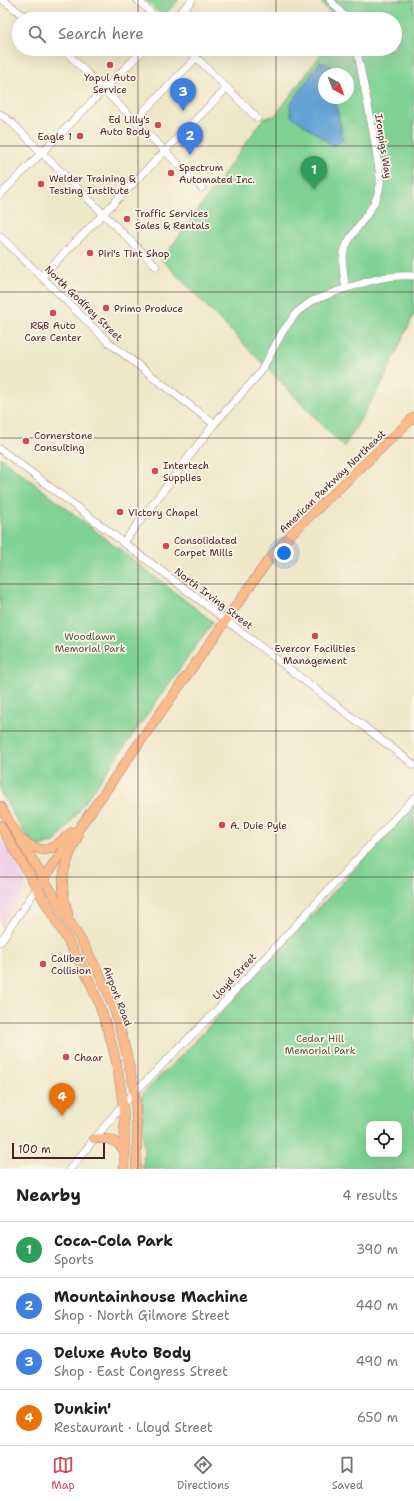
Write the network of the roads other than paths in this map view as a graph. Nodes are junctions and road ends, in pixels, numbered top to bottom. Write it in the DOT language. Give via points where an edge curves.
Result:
graph roads {
  1 [pos="3,0"];
  2 [pos="138,0"];
  3 [pos="192,0"];
  4 [pos="330,0"];
  5 [pos="19,12"];
  6 [pos="150,12"];
  7 [pos="181,12"];
  8 [pos="341,12"];
  9 [pos="70,56"];
  10 [pos="137,56"];
  11 [pos="358,56"];
  12 [pos="196,58"];
  13 [pos="227,88"];
  14 [pos="104,90"];
  15 [pos="0,114"];
  16 [pos="257,118"];
  17 [pos="134,121"];
  18 [pos="165,152"];
  19 [pos="42,153"];
  20 [pos="202,188"];
  21 [pos="0,194"];
  22 [pos="104,214"];
  23 [pos="0,236"];
  24 [pos="156,266"];
  25 [pos="42,276"];
  26 [pos="414,276"];
  27 [pos="346,288"];
  28 [pos="414,417"];
  29 [pos="214,424"];
  30 [pos="0,449"];
  31 [pos="123,543"];
  32 [pos="226,620"];
  33 [pos="414,765"];
  34 [pos="414,798"];
  35 [pos="0,806"];
  36 [pos="82,824"];
  37 [pos="0,825"];
  38 [pos="19,838"];
  39 [pos="43,879"];
  40 [pos="37,888"];
  41 [pos="70,923"];
  42 [pos="0,942"];
  43 [pos="135,1092"];
  44 [pos="123,1104"];
  45 [pos="94,1139"];
  46 [pos="125,1152"];
  47 [pos="70,1169"];
  48 [pos="124,1169"];
  49 [pos="136,1169"];
  1 -- 5 [label="street"];
  2 -- 6 [label="street"];
  3 -- 7 [label="street"];
  4 -- 8 [label="street"];
  9 -- 14 [label="street"];
  10 -- 14 [label="street"];
  11 -- 27 [label="street, Ironpigs Way" via="380,183 373,206 349,241 343,256"];
  12 -- 13 [label="street"];
  12 -- 17 [label="street"];
  13 -- 16 [label="street"];
  13 -- 18 [label="street"];
  14 -- 17 [label="street"];
  14 -- 19 [label="street"];
  15 -- 19 [label="street"];
  17 -- 18 [label="street"];
  18 -- 20 [label="street"];
  18 -- 22 [label="street"];
  19 -- 21 [label="street"];
  19 -- 22 [label="street"];
  22 -- 24 [label="street"];
  22 -- 25 [label="street"];
  23 -- 25 [label="street, North Godfrey Street"];
  25 -- 29 [label="street, North Godfrey Street" via="107,341"];
  26 -- 27 [label="street" via="387,276"];
  27 -- 29 [label="street" via="312,301 297,312 283,331 260,373"];
  28 -- 32 [label="main road, American Parkway Northeast" via="292,532"];
  29 -- 31 [label="street"];
  30 -- 31 [label="street, North Irving Street"];
  31 -- 32 [label="street, North Irving Street"];
  32 -- 33 [label="street, North Irving Street"];
  32 -- 36 [label="main road, American Parkway Northeast"];
  34 -- 43 [label="street, Lloyd Street" via="214,1013"];
  35 -- 38 [label="main road, Airport Road"];
  36 -- 38 [label="main road" via="56,846 48,849 37,850"];
  36 -- 39 [label="main road"];
  36 -- 41 [label="main road" via="66,865 63,884"];
  37 -- 40 [label="main road, Airport Road"];
  38 -- 39 [label="main road, Airport Road"];
  39 -- 40 [label="main road"];
  39 -- 41 [label="main road, Airport Road"];
  40 -- 42 [label="street"];
  40 -- 44 [label="main road, Airport Road" via="76,954 100,1007 116,1060"];
  41 -- 43 [label="main road, Airport Road" via="103,981 114,1009"];
  43 -- 44 [label="street, Lloyd Street"];
  43 -- 49 [label="main road, Airport Road" via="138,1138"];
  44 -- 45 [label="street, Lloyd Street"];
  44 -- 46 [label="main road, Airport Road"];
  45 -- 46 [label="main road" via="116,1141"];
  45 -- 47 [label="street, Lloyd Street"];
  46 -- 48 [label="main road, Airport Road"];
}
